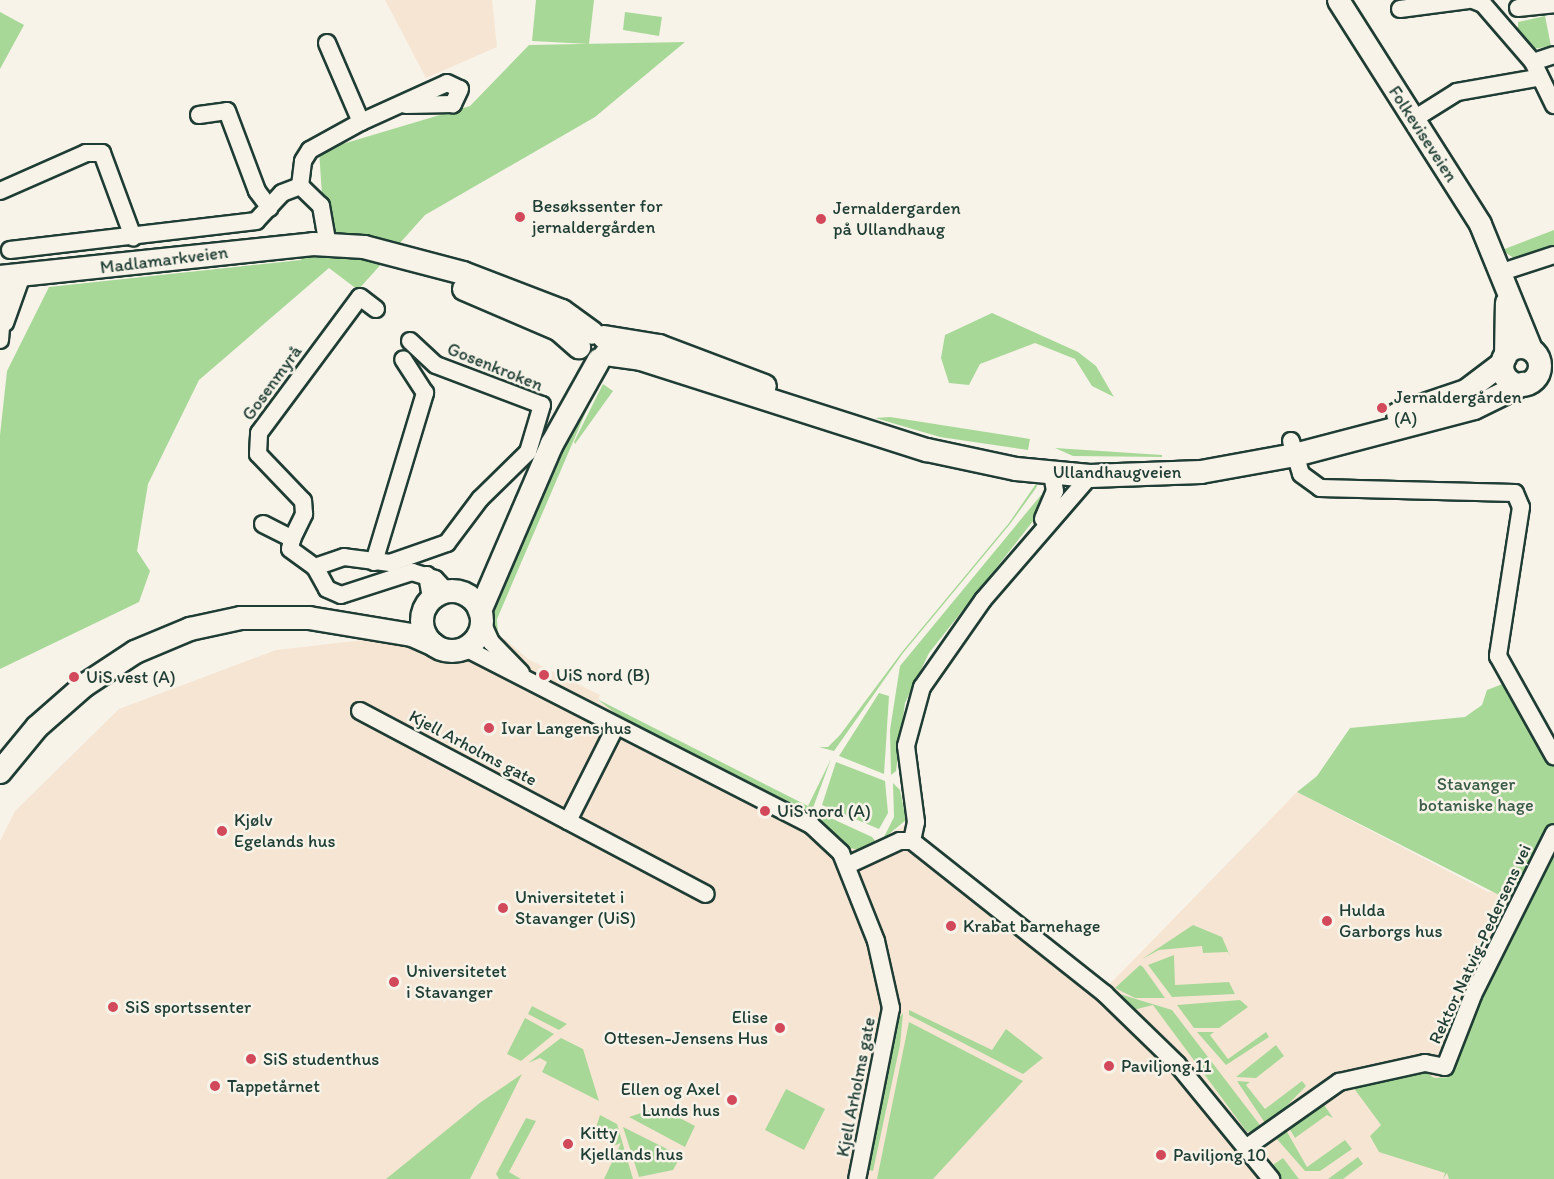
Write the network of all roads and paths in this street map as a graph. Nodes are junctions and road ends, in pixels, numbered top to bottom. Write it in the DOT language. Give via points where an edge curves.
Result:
graph roads {
  1 [pos="1338,0"];
  2 [pos="1468,0"];
  3 [pos="1473,0"];
  4 [pos="1516,4"];
  5 [pos="1554,4"];
  6 [pos="1400,9"];
  7 [pos="1500,22"];
  8 [pos="327,43"];
  9 [pos="1554,55"];
  10 [pos="1534,70"];
  11 [pos="406,105"];
  12 [pos="1554,105"];
  13 [pos="200,115"];
  14 [pos="1414,119"];
  15 [pos="361,122"];
  16 [pos="300,186"];
  17 [pos="0,191"];
  18 [pos="270,208"];
  19 [pos="133,237"];
  20 [pos="321,245"];
  21 [pos="10,250"];
  22 [pos="1554,255"];
  23 [pos="1502,272"];
  24 [pos="9,277"];
  25 [pos="375,309"];
  26 [pos="1,334"];
  27 [pos="410,341"];
  28 [pos="594,347"];
  29 [pos="1540,353"];
  30 [pos="403,358"];
  31 [pos="1504,360"];
  32 [pos="1554,381"];
  33 [pos="1527,383"];
  34 [pos="1293,448"];
  35 [pos="1052,474"];
  36 [pos="1090,476"];
  37 [pos="263,524"];
  38 [pos="1035,536"];
  39 [pos="292,539"];
  40 [pos="513,539"];
  41 [pos="374,562"];
  42 [pos="315,567"];
  43 [pos="439,598"];
  44 [pos="481,616"];
  45 [pos="359,624"];
  46 [pos="434,645"];
  47 [pos="465,648"];
  48 [pos="526,678"];
  49 [pos="360,711"];
  50 [pos="616,726"];
  51 [pos="1554,756"];
  52 [pos="0,772"];
  53 [pos="568,821"];
  54 [pos="1554,832"];
  55 [pos="912,841"];
  56 [pos="848,865"];
  57 [pos="706,894"];
  58 [pos="1247,1147"];
  59 [pos="857,1179"];
  60 [pos="1271,1179"];
  1 -- 14 [label="street, Folkeviseveien"];
  2 -- 6 [label="street"];
  3 -- 7 [label="street"];
  4 -- 5 [label="street"];
  4 -- 7 [label="street"];
  7 -- 10 [label="street"];
  8 -- 15 [label="street"];
  9 -- 10 [label="street"];
  10 -- 12 [label="street"];
  10 -- 14 [label="street" via="1457,92"];
  11 -- 15 [label="street"];
  13 -- 18 [label="street" via="228,111 257,191"];
  14 -- 23 [label="street, Folkeviseveien" via="1471,208"];
  15 -- 16 [label="street" via="310,150 300,172"];
  16 -- 18 [label="street" via="282,193"];
  16 -- 20 [label="street" via="321,206"];
  17 -- 19 [label="street" via="86,153 102,153"];
  18 -- 19 [label="street" via="256,221"];
  19 -- 21 [label="street"];
  20 -- 24 [label="main road, Madlamarkveien"];
  20 -- 28 [label="main road, Madlamarkveien" via="364,247 463,273 562,311"];
  22 -- 23 [label="street"];
  23 -- 29 [label="street, Folkeviseveien"];
  23 -- 31 [label="street, Folkeviseveien" via="1508,314"];
  24 -- 26 [label="street"];
  25 -- 39 [label="street, Gosenmyrå" via="360,297 259,433 258,454 303,501 303,514"];
  27 -- 41 [label="street, Gosenkroken" via="436,365 542,405 541,418 519,466 480,499 455,537 390,563"];
  28 -- 34 [label="main road, Ullandhaugveien" via="659,346 859,418 972,448 1138,462"];
  28 -- 35 [label="main road, Ullandhaugveien" via="927,450"];
  28 -- 40 [label="main road"];
  29 -- 31 [label="main road" via="1516,347"];
  29 -- 33 [label="main road" via="1540,369"];
  30 -- 41 [label="street" via="425,393"];
  31 -- 33 [label="main road" via="1508,379"];
  31 -- 34 [label="main road, Ullandhaugveien" via="1476,385 1440,402"];
  32 -- 33 [label="main road, Ullandhaugveien"];
  33 -- 34 [label="main road, Ullandhaugveien" via="1474,408"];
  34 -- 36 [label="main road, Ullandhaugveien" via="1201,472"];
  34 -- 51 [label="street" via="1305,479 1329,490 1515,494 1521,507 1498,656"];
  35 -- 36 [label="main road, Ullandhaugveien"];
  35 -- 38 [label="street" via="1053,499"];
  36 -- 38 [label="street"];
  37 -- 39 [label="street"];
  38 -- 55 [label="street" via="946,647 922,687 906,746 916,822"];
  39 -- 42 [label="street" via="290,549"];
  40 -- 43 [label="main road" via="484,574"];
  40 -- 44 [label="main road"];
  41 -- 42 [label="street, Gosenkroken" via="344,557"];
  42 -- 43 [label="street" via="327,589 341,596 401,575 427,575"];
  43 -- 44 [label="main road" via="471,597"];
  43 -- 45 [label="main road"];
  43 -- 46 [label="main road" via="423,631"];
  44 -- 47 [label="main road" via="477,637"];
  44 -- 48 [label="street" via="491,642"];
  45 -- 46 [label="main road"];
  45 -- 52 [label="main road" via="259,616 165,638 74,693"];
  46 -- 47 [label="main road" via="449,650"];
  47 -- 48 [label="street, Kjell Arholms gate"];
  48 -- 50 [label="street, Kjell Arholms gate"];
  49 -- 53 [label="street, Kjell Arholms gate"];
  50 -- 53 [label="street"];
  50 -- 56 [label="street, Kjell Arholms gate" via="811,825"];
  53 -- 57 [label="street, Kjell Arholms gate"];
  54 -- 58 [label="street, Rektor Natvig-Pedersens vei" via="1473,995 1445,1067 1425,1063 1339,1082"];
  55 -- 56 [label="street" via="900,841"];
  55 -- 58 [label="street" via="1105,994 1176,1064"];
  56 -- 59 [label="street, Kjell Arholms gate" via="885,971 891,1008"];
  58 -- 60 [label="street"];
}
